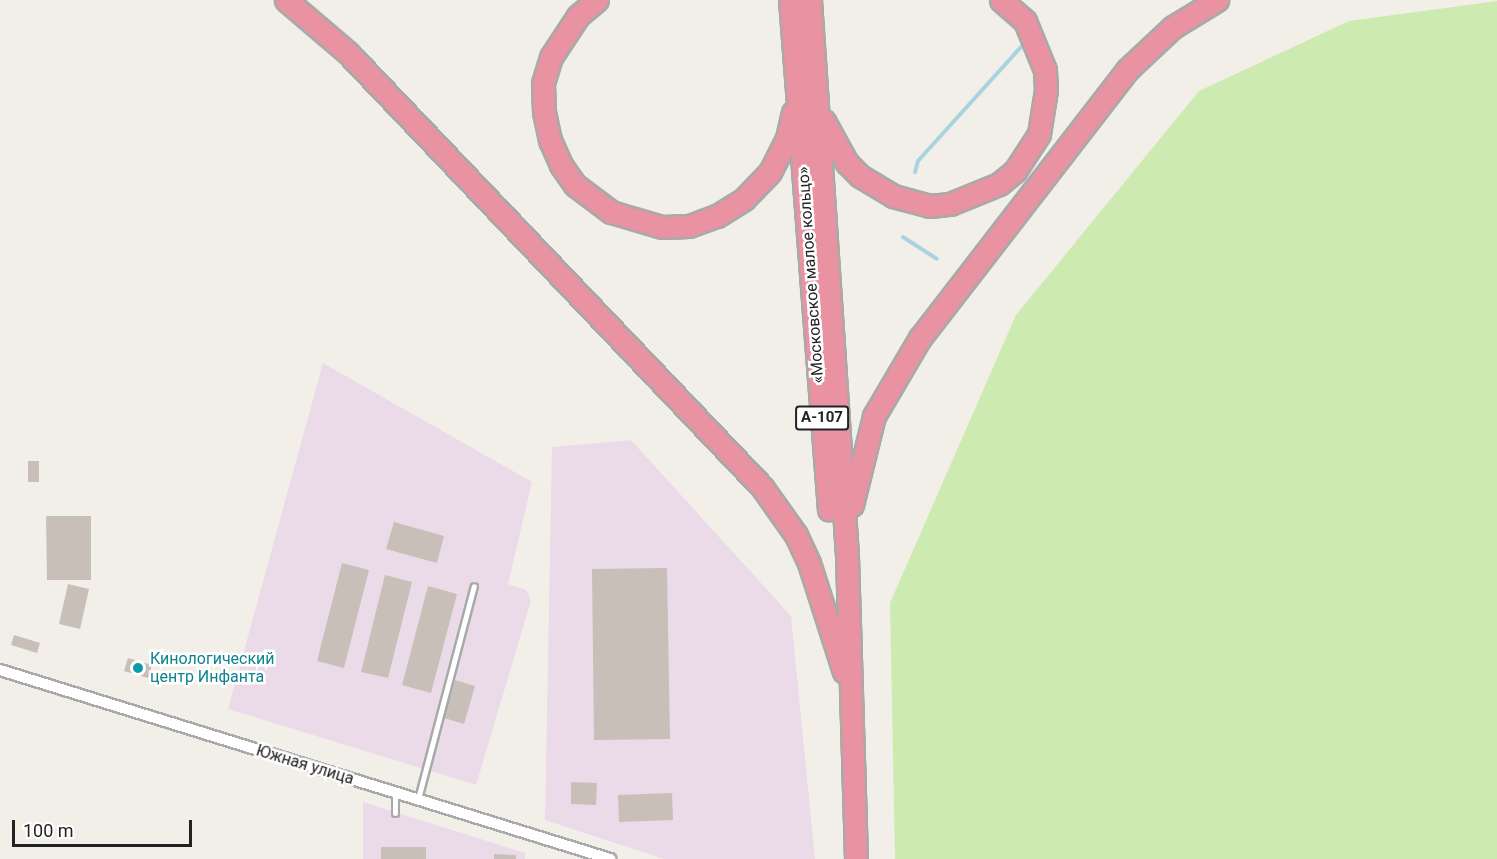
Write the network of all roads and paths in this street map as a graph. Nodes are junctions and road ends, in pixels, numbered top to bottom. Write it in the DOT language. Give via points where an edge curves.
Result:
graph roads {
  1 [pos="285,0"];
  2 [pos="597,0"];
  3 [pos="1001,0"];
  4 [pos="1217,0"];
  5 [pos="801,7"];
  6 [pos="805,71"];
  7 [pos="847,556"];
  8 [pos="474,586"];
  9 [pos="0,670"];
  10 [pos="844,672"];
  11 [pos="852,764"];
  12 [pos="395,792"];
  13 [pos="418,799"];
  14 [pos="395,813"];
  15 [pos="610,859"];
  16 [pos="856,859"];
  1 -- 10 [label="highway" via="348,53 762,487 796,535 809,563"];
  2 -- 6 [label="highway" via="578,16 551,57 543,84 544,112 550,140 575,185 611,212 634,222 662,227 689,225 717,216 744,199 770,172 783,147"];
  3 -- 6 [label="highway" via="1024,21 1045,70 1044,112 1039,134 1015,171 985,193 966,200 930,206 911,202 878,189 860,176 835,147"];
  4 -- 7 [label="highway" via="1173,27 1114,85 901,366 874,416 864,447"];
  5 -- 6 [label="highway, «Московское малое кольцо» / А-107"];
  6 -- 7 [label="highway, «Московское малое кольцо» / А-107"];
  6 -- 10 [label="highway, «Московское малое кольцо» / А-107"];
  7 -- 11 [label="highway, «Московское малое кольцо» / А-107"];
  8 -- 13 [label="lane"];
  9 -- 12 [label="street, Южная улица"];
  10 -- 11 [label="highway, «Московское малое кольцо» / А-107"];
  11 -- 16 [label="highway, «Московское малое кольцо» / А-107"];
  12 -- 13 [label="street, Южная улица"];
  12 -- 14 [label="lane"];
  13 -- 15 [label="street, Южная улица"];
}
